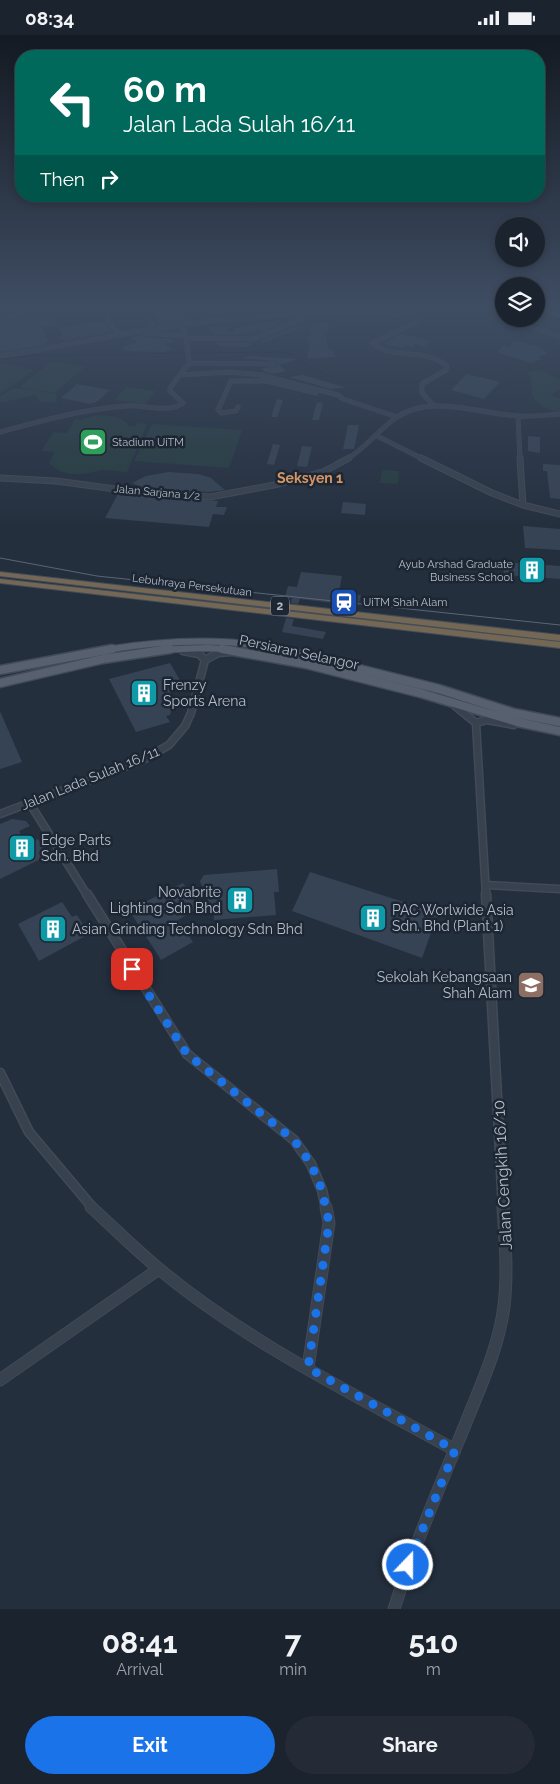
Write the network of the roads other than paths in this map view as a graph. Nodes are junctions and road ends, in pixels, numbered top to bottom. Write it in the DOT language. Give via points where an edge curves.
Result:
graph roads {
  1 [pos="174,382"];
  2 [pos="230,382"];
  3 [pos="272,382"];
  4 [pos="295,382"];
  5 [pos="424,382"];
  6 [pos="343,399"];
  7 [pos="434,406"];
  8 [pos="227,413"];
  9 [pos="560,413"];
  10 [pos="518,416"];
  11 [pos="397,417"];
  12 [pos="0,432"];
  13 [pos="377,436"];
  14 [pos="0,478"];
  15 [pos="523,505"];
  16 [pos="560,514"];
  17 [pos="0,573"];
  18 [pos="0,581"];
  19 [pos="560,638"];
  20 [pos="560,645"];
  21 [pos="159,651"];
  22 [pos="241,651"];
  23 [pos="205,660"];
  24 [pos="0,671"];
  25 [pos="0,683"];
  26 [pos="429,696"];
  27 [pos="560,722"];
  28 [pos="476,723"];
  29 [pos="548,729"];
  30 [pos="560,731"];
  31 [pos="29,802"];
  32 [pos="0,814"];
  33 [pos="486,885"];
  34 [pos="560,889"];
  35 [pos="0,1073"];
  36 [pos="159,1269"];
  37 [pos="308,1368"];
  38 [pos="0,1380"];
  39 [pos="455,1450"];
  40 [pos="394,1609"];
  1 -- 12 [label="street" via="170,391 183,403 175,407 130,405 48,419"];
  2 -- 8 [label="street" via="219,408 219,412"];
  3 -- 6 [label="street"];
  4 -- 6 [label="street"];
  5 -- 7 [label="street" via="422,393"];
  6 -- 11 [label="street"];
  7 -- 10 [label="street, Jalan Sarjana 1/2"];
  7 -- 11 [label="street, Jalan Sarjana 1/2" via="418,408"];
  9 -- 10 [label="street, Jalan Sarjana 1/2"];
  10 -- 15 [label="street"];
  11 -- 13 [label="street, Jalan Sarjana 1/2"];
  13 -- 14 [label="street, Jalan Sarjana 1/2" via="354,456 310,477 210,497"];
  13 -- 15 [label="street"];
  15 -- 16 [label="street"];
  17 -- 19 [label="highway, Lebuhraya Persekutuan / 2"];
  18 -- 20 [label="highway, Lebuhraya Persekutuan / 2"];
  21 -- 22 [label="main road, Persiaran Selangor" via="186,648"];
  21 -- 23 [label="street" via="192,652"];
  21 -- 25 [label="main road, Persiaran Selangor"];
  22 -- 23 [label="street" via="218,653"];
  22 -- 26 [label="main road, Persiaran Selangor" via="303,663"];
  23 -- 31 [label="street, Jalan Lada Sulah 16/11" via="191,713 169,745 143,760"];
  24 -- 27 [label="main road, Persiaran Selangor" via="148,643 228,642 330,661 531,717"];
  26 -- 28 [label="street" via="465,712"];
  26 -- 29 [label="main road, Persiaran Selangor"];
  28 -- 29 [label="street" via="487,720"];
  28 -- 33 [label="street, Jalan Cengkih 16/10"];
  29 -- 30 [label="main road, Persiaran Selangor"];
  31 -- 32 [label="street, Jalan Lada Sulah 16/11"];
  31 -- 37 [label="street" via="187,1054 294,1140 311,1164 322,1190 329,1223"];
  33 -- 34 [label="street"];
  33 -- 39 [label="street, Jalan Cengkih 16/10" via="506,1261 504,1306 485,1374"];
  35 -- 36 [label="street" via="29,1132 91,1207"];
  36 -- 37 [label="street" via="231,1321"];
  36 -- 38 [label="street"];
  37 -- 39 [label="street"];
  39 -- 40 [label="street, Jalan Cengkih 16/10" via="408,1565"];
}
